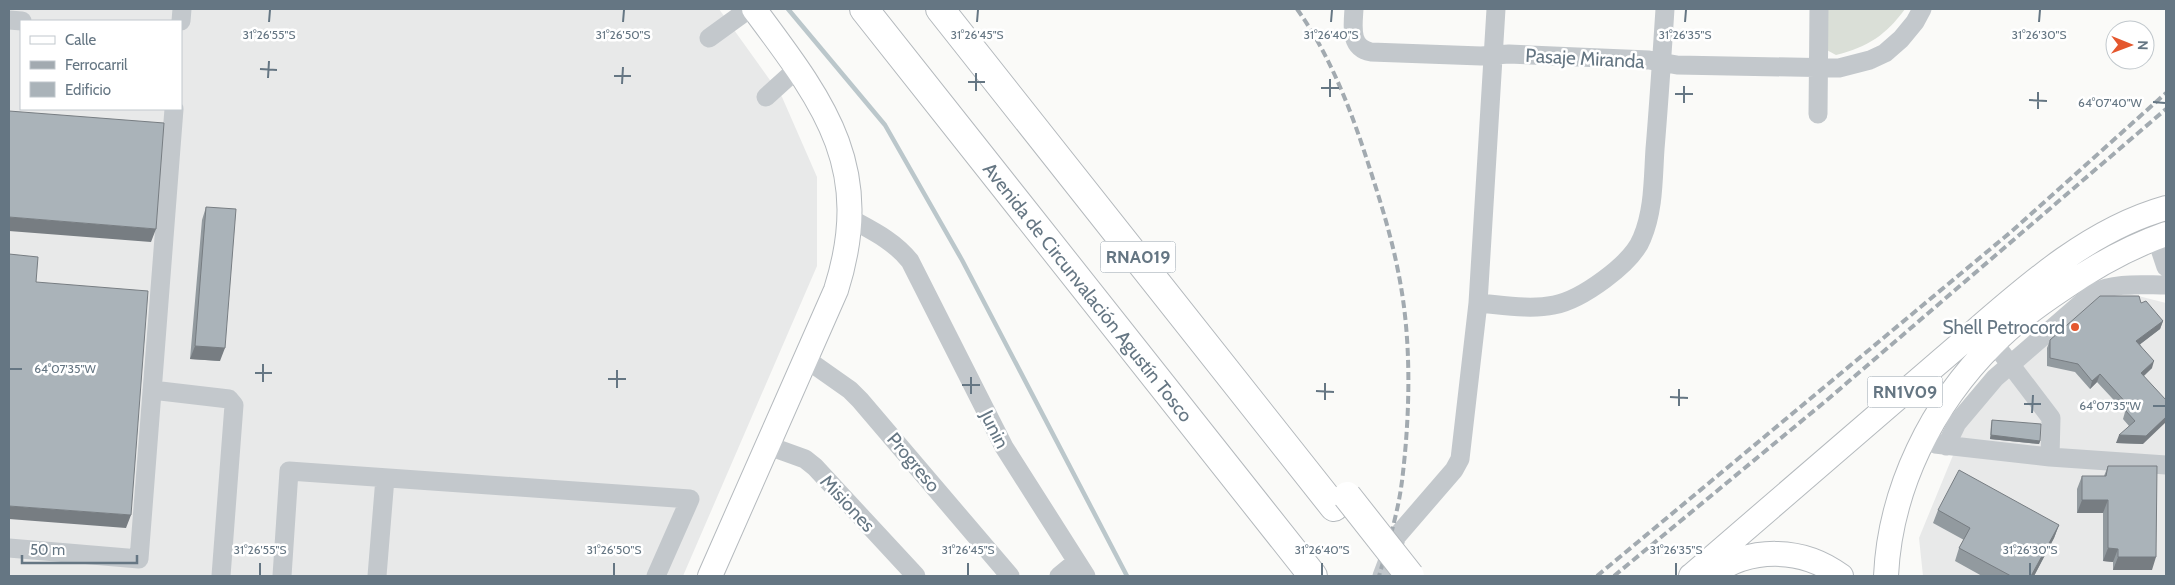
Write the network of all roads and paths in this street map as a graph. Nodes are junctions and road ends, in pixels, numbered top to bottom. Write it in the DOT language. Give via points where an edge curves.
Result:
graph roads {
  1 [pos="749,9"];
  2 [pos="754,9"];
  3 [pos="843,9"];
  4 [pos="864,9"];
  5 [pos="1354,9"];
  6 [pos="1496,9"];
  7 [pos="1665,9"];
  8 [pos="1819,9"];
  9 [pos="1922,9"];
  10 [pos="943,12"];
  11 [pos="709,38"];
  12 [pos="1493,56"];
  13 [pos="1662,63"];
  14 [pos="798,68"];
  15 [pos="1819,69"];
  16 [pos="931,94"];
  17 [pos="766,97"];
  18 [pos="174,110"];
  19 [pos="1818,114"];
  20 [pos="977,150"];
  21 [pos="2166,208"];
  22 [pos="851,219"];
  23 [pos="2161,236"];
  24 [pos="2166,268"];
  25 [pos="2166,285"];
  26 [pos="1478,303"];
  27 [pos="1994,343"];
  28 [pos="806,359"];
  29 [pos="2012,364"];
  30 [pos="152,390"];
  31 [pos="1922,442"];
  32 [pos="769,446"];
  33 [pos="1946,446"];
  34 [pos="2050,457"];
  35 [pos="2166,465"];
  36 [pos="385,478"];
  37 [pos="1341,501"];
  38 [pos="9,548"];
  39 [pos="1081,569"];
  40 [pos="910,574"];
  41 [pos="221,576"];
  42 [pos="282,576"];
  43 [pos="377,576"];
  44 [pos="656,576"];
  45 [pos="710,576"];
  46 [pos="1010,576"];
  47 [pos="1059,576"];
  48 [pos="1293,576"];
  49 [pos="1314,576"];
  50 [pos="1382,576"];
  51 [pos="1388,576"];
  52 [pos="1410,576"];
  53 [pos="1691,576"];
  54 [pos="1710,576"];
  55 [pos="1841,576"];
  56 [pos="1886,576"];
  1 -- 11 [label="street"];
  2 -- 14 [label="main road"];
  3 -- 16 [label="highway"];
  4 -- 16 [label="highway, Avenida de Circunvalación Agustín Tosco / RNA019"];
  5 -- 12 [label="street, Pasaje Miranda" via="1354,41 1363,50"];
  6 -- 12 [label="street"];
  7 -- 13 [label="street"];
  8 -- 15 [label="street"];
  9 -- 15 [label="street, Pasaje Miranda" via="1901,39 1885,53 1850,67"];
  10 -- 37 [label="highway, RNA019"];
  12 -- 13 [label="street, Pasaje Miranda" via="1509,54"];
  12 -- 26 [label="street"];
  13 -- 15 [label="street, Pasaje Miranda"];
  13 -- 26 [label="street" via="1651,205 1643,237 1631,255 1584,294 1568,301 1548,306"];
  14 -- 17 [label="street"];
  14 -- 22 [label="main road" via="828,118 842,154"];
  15 -- 19 [label="street"];
  16 -- 20 [label="highway, Avenida de Circunvalación Agustín Tosco / RNA019"];
  18 -- 30 [label="street"];
  20 -- 48 [label="highway" via="1051,271"];
  20 -- 49 [label="highway, Avenida de Circunvalación Agustín Tosco / RNA019"];
  21 -- 53 [label="main road, RN1V09" via="2105,233 2055,266"];
  22 -- 28 [label="main road" via="846,260"];
  22 -- 39 [label="street, Junin" via="885,237 910,261 1004,448"];
  23 -- 24 [label="street"];
  23 -- 27 [label="main road, RN1V09" via="2083,274"];
  25 -- 29 [label="street" via="2116,286 2093,293"];
  26 -- 50 [label="street" via="1460,459 1397,536"];
  27 -- 29 [label="street"];
  27 -- 31 [label="main road, RN1V09" via="1958,384"];
  28 -- 32 [label="main road"];
  28 -- 46 [label="street, Progreso" via="860,400"];
  29 -- 33 [label="street" via="1968,408"];
  29 -- 34 [label="street" via="2051,418"];
  30 -- 38 [label="street" via="139,559"];
  30 -- 41 [label="street" via="229,399 234,405"];
  31 -- 33 [label="street"];
  31 -- 56 [label="main road, RN1V09" via="1896,512"];
  32 -- 40 [label="street, Misiones" via="805,459 815,467"];
  32 -- 45 [label="main road"];
  33 -- 34 [label="street"];
  34 -- 35 [label="street"];
  36 -- 42 [label="street" via="289,471"];
  36 -- 43 [label="street"];
  36 -- 44 [label="street" via="690,499"];
  37 -- 51 [label="highway, RNA019"];
  37 -- 52 [label="highway, bridge"];
  39 -- 47 [label="street"];
  54 -- 55 [label="main road" via="1738,559 1770,554 1804,557"];
}
